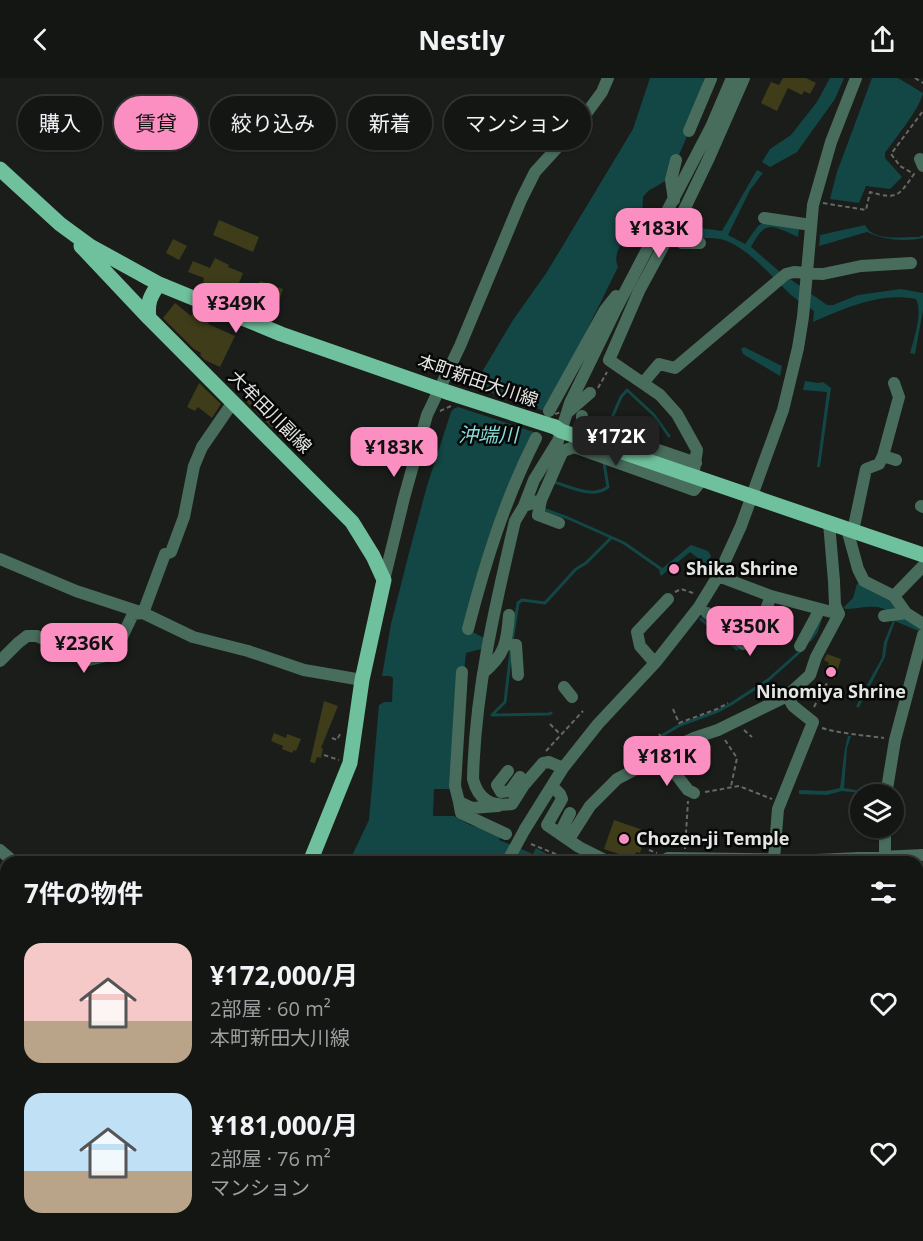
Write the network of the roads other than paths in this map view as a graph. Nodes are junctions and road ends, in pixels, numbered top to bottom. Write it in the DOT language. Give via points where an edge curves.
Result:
graph roads {
  1 [pos="608,78"];
  2 [pos="744,78"];
  3 [pos="856,78"];
  4 [pos="711,79"];
  5 [pos="731,81"];
  6 [pos="696,116"];
  7 [pos="689,131"];
  8 [pos="676,160"];
  9 [pos="0,169"];
  10 [pos="674,200"];
  11 [pos="764,218"];
  12 [pos="60,224"];
  13 [pos="660,224"];
  14 [pos="811,225"];
  15 [pos="673,233"];
  16 [pos="700,243"];
  17 [pos="911,263"];
  18 [pos="807,273"];
  19 [pos="159,284"];
  20 [pos="624,292"];
  21 [pos="615,310"];
  22 [pos="150,318"];
  23 [pos="613,348"];
  24 [pos="643,383"];
  25 [pos="894,383"];
  26 [pos="444,391"];
  27 [pos="590,393"];
  28 [pos="232,402"];
  29 [pos="549,411"];
  30 [pos="568,412"];
  31 [pos="582,416"];
  32 [pos="558,429"];
  33 [pos="536,438"];
  34 [pos="883,456"];
  35 [pos="896,460"];
  36 [pos="697,473"];
  37 [pos="534,480"];
  38 [pos="752,496"];
  39 [pos="541,500"];
  40 [pos="524,506"];
  41 [pos="501,516"];
  42 [pos="829,522"];
  43 [pos="560,523"];
  44 [pos="850,530"];
  45 [pos="923,555"];
  46 [pos="0,559"];
  47 [pos="505,562"];
  48 [pos="923,566"];
  49 [pos="718,576"];
  50 [pos="481,577"];
  51 [pos="384,580"];
  52 [pos="771,596"];
  53 [pos="894,596"];
  54 [pos="668,599"];
  55 [pos="822,610"];
  56 [pos="707,613"];
  57 [pos="144,614"];
  58 [pos="839,614"];
  59 [pos="906,614"];
  60 [pos="509,615"];
  61 [pos="885,616"];
  62 [pos="923,624"];
  63 [pos="468,629"];
  64 [pos="923,635"];
  65 [pos="511,645"];
  66 [pos="800,646"];
  67 [pos="0,661"];
  68 [pos="655,663"];
  69 [pos="462,672"];
  70 [pos="483,673"];
  71 [pos="518,675"];
  72 [pos="362,680"];
  73 [pos="787,696"];
  74 [pos="662,756"];
  75 [pos="563,768"];
  76 [pos="508,771"];
  77 [pos="536,771"];
  78 [pos="888,784"];
  79 [pos="552,786"];
  80 [pos="691,791"];
  81 [pos="459,802"];
  82 [pos="498,806"];
  83 [pos="570,813"];
  84 [pos="506,834"];
  85 [pos="571,836"];
  86 [pos="885,838"];
  87 [pos="923,855"];
  88 [pos="312,856"];
  89 [pos="510,856"];
  90 [pos="597,856"];
  91 [pos="774,856"];
  92 [pos="885,856"];
  93 [pos="904,856"];
  1 -- 26 [label="street" via="577,126 535,172 520,200"];
  2 -- 15 [label="street"];
  3 -- 14 [label="street" via="831,142"];
  4 -- 6 [label="street"];
  5 -- 6 [label="street" via="708,112"];
  5 -- 10 [label="street"];
  6 -- 7 [label="street"];
  8 -- 10 [label="street" via="671,180"];
  9 -- 12 [label="main road"];
  10 -- 13 [label="street"];
  11 -- 14 [label="street"];
  12 -- 19 [label="main road" via="90,246"];
  12 -- 22 [label="main road, 大牟田川副線"];
  13 -- 15 [label="street"];
  13 -- 20 [label="street"];
  14 -- 18 [label="street"];
  15 -- 16 [label="street" via="682,243"];
  15 -- 23 [label="street" via="639,291"];
  17 -- 18 [label="street"];
  18 -- 24 [label="street" via="786,274 675,368 659,364"];
  18 -- 38 [label="street" via="798,348 783,410"];
  19 -- 22 [label="main road" via="148,305"];
  19 -- 26 [label="main road, 本町新田大川線" via="281,334"];
  20 -- 21 [label="street"];
  20 -- 29 [label="street" via="619,292 605,310"];
  21 -- 23 [label="street"];
  21 -- 30 [label="street"];
  22 -- 28 [label="main road, 大牟田川副線"];
  23 -- 24 [label="street" via="609,360"];
  24 -- 36 [label="street" via="677,414 697,450"];
  25 -- 34 [label="street" via="899,397"];
  26 -- 32 [label="main road, 本町新田大川線, bridge"];
  26 -- 51 [label="street" via="427,415"];
  27 -- 30 [label="street"];
  28 -- 51 [label="main road, 大牟田川副線" via="352,522"];
  28 -- 57 [label="street" via="194,466 184,517 171,552 165,554"];
  30 -- 32 [label="street"];
  31 -- 36 [label="street" via="582,424"];
  32 -- 36 [label="main road, 本町新田大川線"];
  32 -- 37 [label="street" via="558,441"];
  33 -- 41 [label="street"];
  34 -- 35 [label="street"];
  34 -- 44 [label="street" via="879,464 866,470"];
  36 -- 38 [label="main road, 本町新田大川線"];
  36 -- 39 [label="street" via="694,490 574,447 563,452"];
  37 -- 40 [label="street"];
  37 -- 41 [label="street" via="522,483"];
  38 -- 42 [label="main road, 本町新田大川線"];
  38 -- 49 [label="street"];
  39 -- 40 [label="street"];
  39 -- 43 [label="street" via="538,515"];
  40 -- 47 [label="street" via="515,521"];
  41 -- 50 [label="street"];
  42 -- 44 [label="main road, 本町新田大川線"];
  42 -- 58 [label="street" via="835,605"];
  44 -- 45 [label="main road, 本町新田大川線"];
  44 -- 53 [label="street" via="864,581"];
  46 -- 57 [label="street"];
  47 -- 50 [label="street" via="491,577"];
  47 -- 70 [label="street"];
  48 -- 53 [label="street"];
  49 -- 52 [label="street"];
  49 -- 68 [label="street"];
  50 -- 63 [label="street"];
  51 -- 72 [label="main road"];
  52 -- 55 [label="street"];
  52 -- 56 [label="street" via="743,644"];
  53 -- 59 [label="street"];
  54 -- 68 [label="street" via="637,632 640,646"];
  55 -- 58 [label="street"];
  55 -- 66 [label="street"];
  57 -- 67 [label="street" via="132,615 114,654 89,660 37,636 27,636"];
  57 -- 72 [label="street" via="193,637 304,670"];
  58 -- 73 [label="street" via="810,675"];
  59 -- 61 [label="street"];
  59 -- 62 [label="street"];
  60 -- 65 [label="street"];
  64 -- 78 [label="street"];
  65 -- 70 [label="street"];
  65 -- 71 [label="street"];
  68 -- 75 [label="street"];
  69 -- 81 [label="street" via="455,786"];
  70 -- 82 [label="street" via="473,779 476,790"];
  72 -- 88 [label="main road" via="350,763"];
  73 -- 74 [label="street"];
  73 -- 91 [label="street" via="811,720 778,809"];
  74 -- 80 [label="street"];
  74 -- 85 [label="street" via="617,779 590,806"];
  75 -- 77 [label="street" via="549,762"];
  75 -- 79 [label="street"];
  76 -- 77 [label="street" via="497,785 501,792 510,791 529,769"];
  77 -- 82 [label="street" via="512,804"];
  79 -- 85 [label="street" via="562,799 547,825"];
  79 -- 89 [label="street, bridge"];
  81 -- 82 [label="street" via="472,808"];
  81 -- 84 [label="street" via="461,813"];
  83 -- 85 [label="street" via="563,827"];
  85 -- 90 [label="street" via="579,847"];
  86 -- 92 [label="street"];
  87 -- 93 [label="street"];
}
